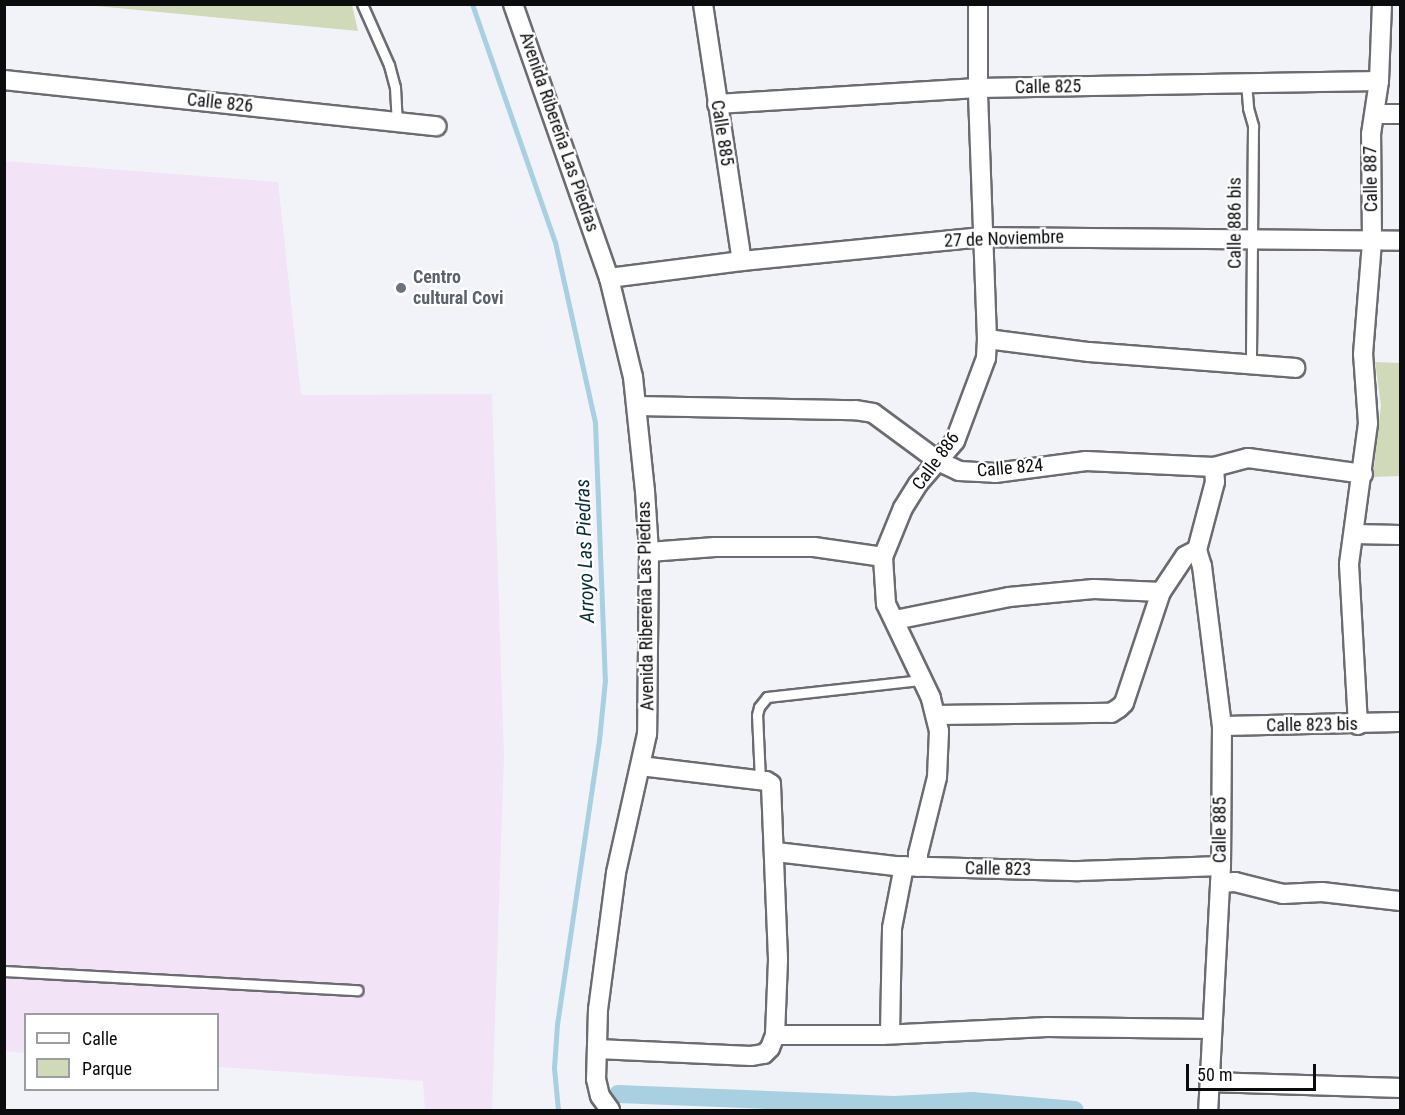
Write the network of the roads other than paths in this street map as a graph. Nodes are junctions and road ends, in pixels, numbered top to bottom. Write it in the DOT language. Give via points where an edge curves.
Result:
graph roads {
  1 [pos="362,4"];
  2 [pos="513,4"];
  3 [pos="703,4"];
  4 [pos="978,4"];
  5 [pos="1382,4"];
  6 [pos="4,80"];
  7 [pos="1379,81"];
  8 [pos="1246,83"];
  9 [pos="978,88"];
  10 [pos="717,104"];
  11 [pos="1375,114"];
  12 [pos="1401,114"];
  13 [pos="397,122"];
  14 [pos="436,126"];
  15 [pos="983,237"];
  16 [pos="1251,238"];
  17 [pos="1372,241"];
  18 [pos="1401,241"];
  19 [pos="742,261"];
  20 [pos="609,278"];
  21 [pos="987,339"];
  22 [pos="1251,364"];
  23 [pos="1295,368"];
  24 [pos="637,406"];
  25 [pos="938,461"];
  26 [pos="1214,467"];
  27 [pos="1363,474"];
  28 [pos="1354,534"];
  29 [pos="1401,535"];
  30 [pos="1197,550"];
  31 [pos="650,552"];
  32 [pos="883,557"];
  33 [pos="1161,592"];
  34 [pos="896,620"];
  35 [pos="922,680"];
  36 [pos="936,715"];
  37 [pos="1401,722"];
  38 [pos="1358,725"];
  39 [pos="1222,726"];
  40 [pos="640,766"];
  41 [pos="760,780"];
  42 [pos="776,852"];
  43 [pos="911,866"];
  44 [pos="1220,874"];
  45 [pos="1401,901"];
  46 [pos="4,971"];
  47 [pos="357,990"];
  48 [pos="1212,1029"];
  49 [pos="890,1034"];
  50 [pos="775,1035"];
  51 [pos="597,1049"];
  52 [pos="1401,1088"];
  53 [pos="1209,1097"];
  54 [pos="610,1110"];
  1 -- 13 [label="lane" via="395,87"];
  2 -- 20 [label="street, Avenida Ribereña Las Piedras"];
  3 -- 10 [label="street, Calle 885"];
  4 -- 9 [label="street, Calle 886"];
  5 -- 7 [label="street, Calle 887"];
  6 -- 13 [label="street, Calle 826"];
  7 -- 8 [label="street, Calle 825"];
  7 -- 11 [label="street, Calle 887"];
  8 -- 9 [label="street, Calle 825"];
  8 -- 16 [label="lane, Calle 886 bis" via="1253,126"];
  9 -- 10 [label="street, Calle 825"];
  9 -- 15 [label="street, Calle 886"];
  10 -- 19 [label="street, Calle 885"];
  11 -- 12 [label="street"];
  11 -- 17 [label="street, Calle 887" via="1371,134"];
  13 -- 14 [label="street, Calle 826"];
  15 -- 16 [label="street, 27 de Noviembre"];
  15 -- 19 [label="street, 27 de Noviembre"];
  15 -- 21 [label="street, Calle 886"];
  16 -- 17 [label="street, 27 de Noviembre"];
  16 -- 22 [label="lane, Calle 886 bis"];
  17 -- 18 [label="street, 27 de Noviembre"];
  17 -- 27 [label="street, Calle 887" via="1363,354 1368,423"];
  19 -- 20 [label="street, 27 de Noviembre"];
  20 -- 24 [label="street, Avenida Ribereña Las Piedras" via="627,345"];
  21 -- 22 [label="street" via="1089,352"];
  21 -- 25 [label="street, Calle 886" via="980,378 955,441"];
  22 -- 23 [label="street"];
  24 -- 25 [label="street, Calle 824" via="873,413"];
  24 -- 31 [label="street, Avenida Ribereña Las Piedras"];
  25 -- 26 [label="street, Calle 824" via="959,471 994,473 1070,462"];
  25 -- 32 [label="street, Calle 886" via="903,508"];
  26 -- 27 [label="street, Calle 824" via="1248,459"];
  26 -- 30 [label="street" via="1215,482"];
  27 -- 28 [label="street, Calle 887"];
  28 -- 29 [label="street"];
  28 -- 38 [label="street, Calle 887" via="1349,584"];
  30 -- 33 [label="street" via="1185,556"];
  30 -- 39 [label="street, Calle 885"];
  31 -- 32 [label="street" via="715,547 814,547"];
  31 -- 40 [label="street, Avenida Ribereña Las Piedras" via="648,713"];
  32 -- 34 [label="street, Calle 886" via="884,594"];
  33 -- 34 [label="street" via="1094,589 1009,597"];
  33 -- 36 [label="street" via="1124,703 1111,713"];
  34 -- 35 [label="street, Calle 886"];
  35 -- 36 [label="street, Calle 886"];
  35 -- 41 [label="lane" via="767,697 757,715"];
  36 -- 43 [label="street, Calle 886" via="939,757"];
  37 -- 38 [label="street, Calle 823 bis"];
  38 -- 39 [label="street, Calle 823 bis"];
  39 -- 44 [label="street, Calle 885"];
  40 -- 41 [label="street"];
  40 -- 51 [label="street, Avenida Ribereña Las Piedras" via="611,902"];
  41 -- 42 [label="street" via="771,784 773,790"];
  42 -- 43 [label="street, Calle 823"];
  42 -- 50 [label="street"];
  43 -- 44 [label="street, Calle 823"];
  43 -- 49 [label="street, Calle 886" via="892,927"];
  44 -- 45 [label="street, Calle 823" via="1235,882 1283,894 1322,892"];
  44 -- 48 [label="street, Calle 885"];
  46 -- 47 [label="lane"];
  48 -- 49 [label="street" via="1047,1027"];
  48 -- 53 [label="street, Calle 885"];
  49 -- 50 [label="street"];
  50 -- 51 [label="street" via="764,1054 751,1056"];
  51 -- 54 [label="street, Avenida Ribereña Las Piedras" via="596,1079 600,1096"];
  52 -- 53 [label="street"];
}
